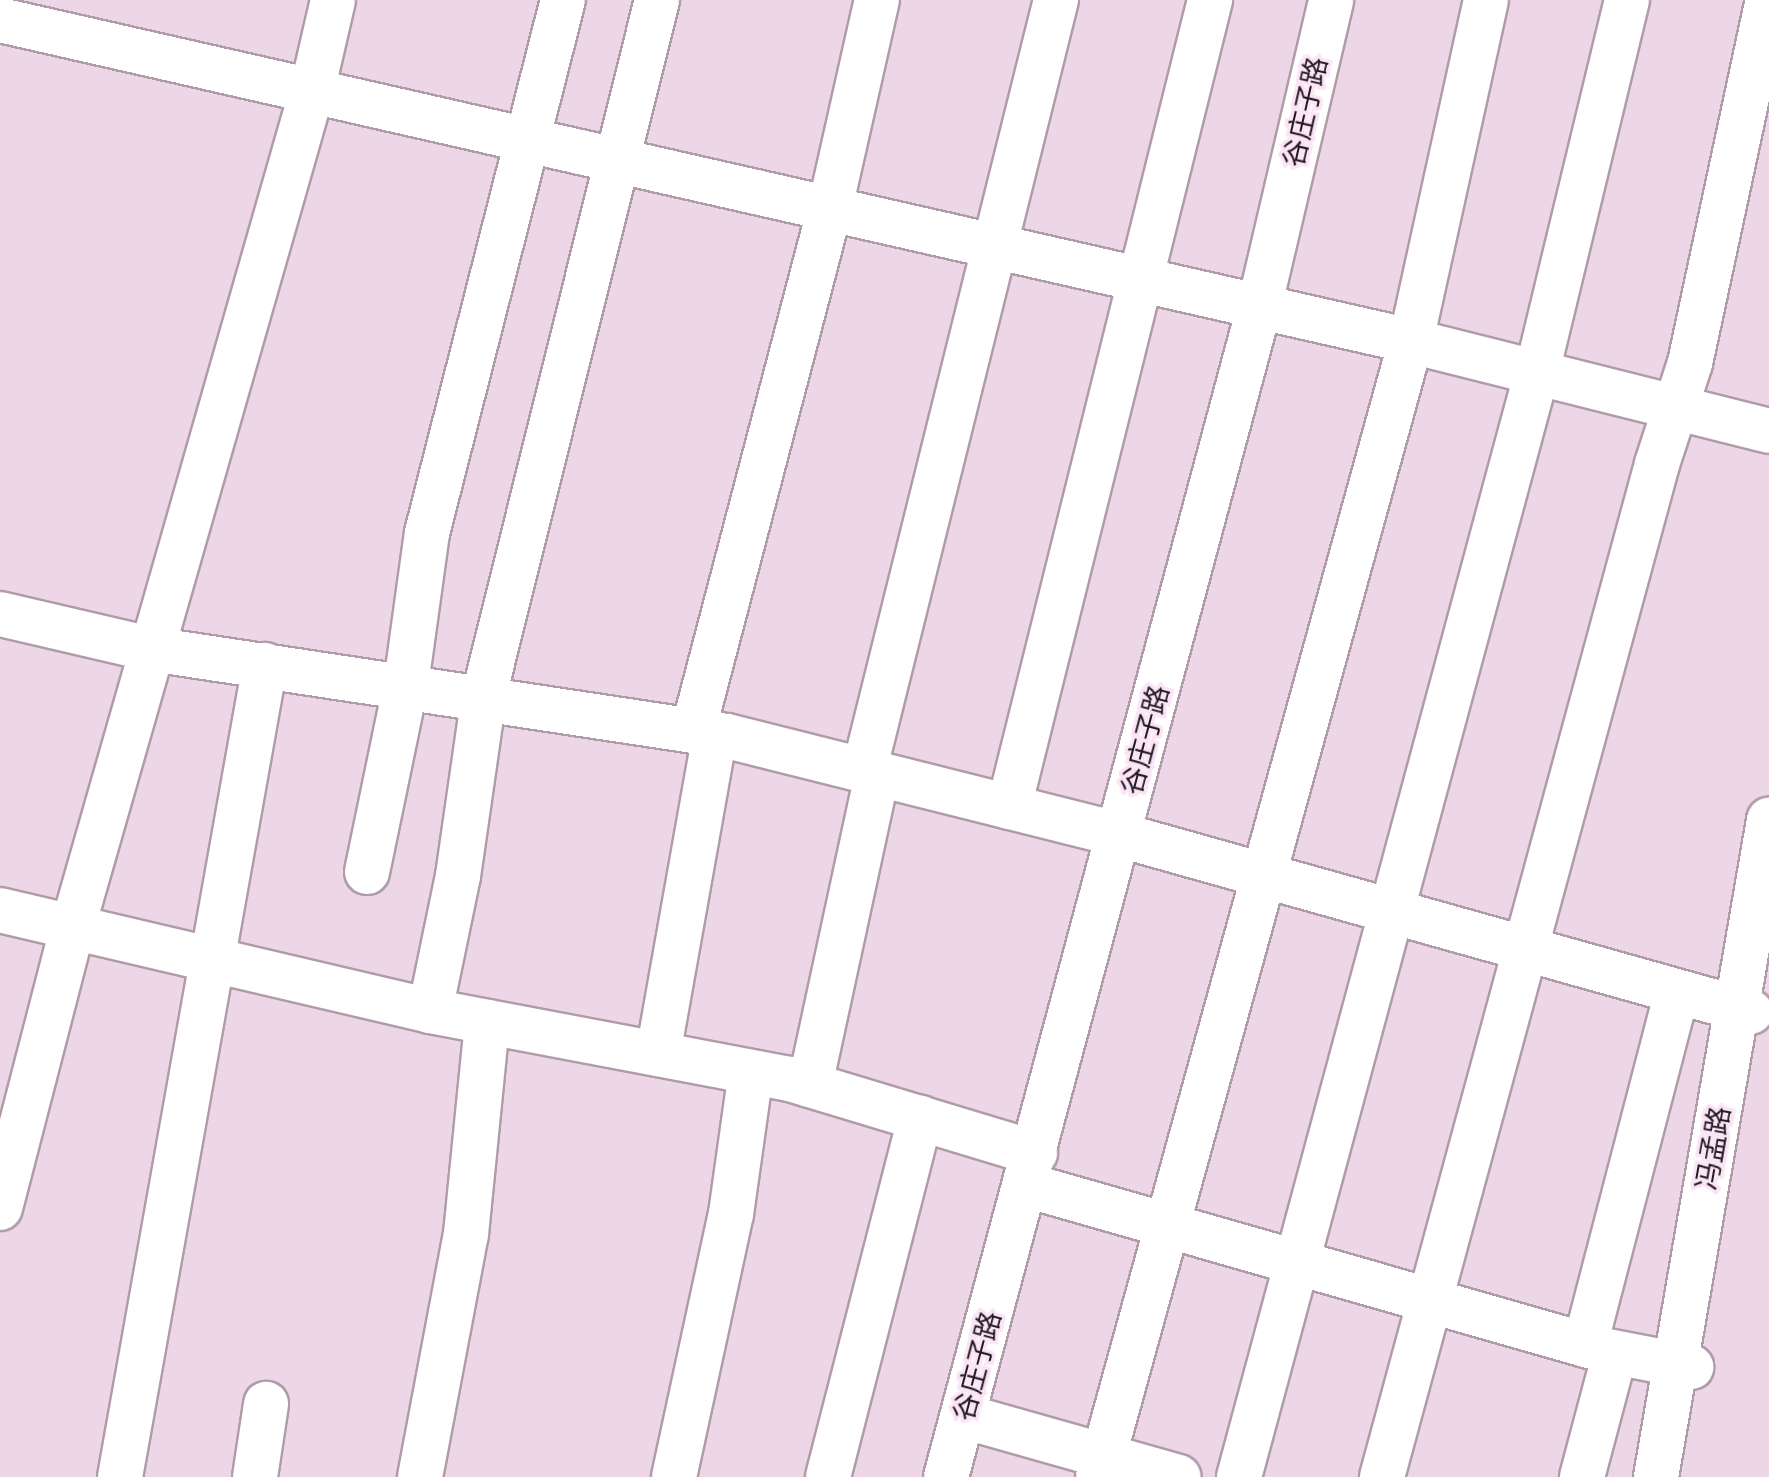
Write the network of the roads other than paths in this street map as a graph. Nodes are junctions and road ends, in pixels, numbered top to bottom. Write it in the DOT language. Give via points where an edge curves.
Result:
graph roads {
  1 [pos="333,0"];
  2 [pos="563,0"];
  3 [pos="657,0"];
  4 [pos="877,0"];
  5 [pos="1056,0"];
  6 [pos="1210,0"];
  7 [pos="1331,0"];
  8 [pos="1486,0"];
  9 [pos="1627,0"];
  10 [pos="1768,0"];
  11 [pos="0,20"];
  12 [pos="312,91"];
  13 [pos="530,138"];
  14 [pos="620,161"];
  15 [pos="830,208"];
  16 [pos="998,247"];
  17 [pos="1143,281"];
  18 [pos="1259,308"];
  19 [pos="1411,341"];
  20 [pos="1537,372"];
  21 [pos="1677,407"];
  22 [pos="1769,431"];
  23 [pos="0,614"];
  24 [pos="151,649"];
  25 [pos="265,665"];
  26 [pos="406,684"];
  27 [pos="484,695"];
  28 [pos="704,732"];
  29 [pos="871,772"];
  30 [pos="1009,807"];
  31 [pos="1769,820"];
  32 [pos="1120,835"];
  33 [pos="367,872"];
  34 [pos="1265,876"];
  35 [pos="1769,904"];
  36 [pos="0,910"];
  37 [pos="1392,912"];
  38 [pos="73,926"];
  39 [pos="1525,949"];
  40 [pos="211,958"];
  41 [pos="1677,992"];
  42 [pos="430,1011"];
  43 [pos="1744,1011"];
  44 [pos="487,1022"];
  45 [pos="658,1054"];
  46 [pos="751,1072"];
  47 [pos="810,1085"];
  48 [pos="920,1118"];
  49 [pos="1030,1169"];
  50 [pos="0,1208"];
  51 [pos="1167,1224"];
  52 [pos="1300,1262"];
  53 [pos="1432,1300"];
  54 [pos="1600,1349"];
  55 [pos="1684,1365"];
  56 [pos="266,1404"];
  57 [pos="963,1416"];
  58 [pos="1101,1466"];
  59 [pos="120,1477"];
  60 [pos="255,1477"];
  61 [pos="420,1477"];
  62 [pos="674,1477"];
  63 [pos="828,1477"];
  64 [pos="946,1477"];
  65 [pos="1179,1477"];
  66 [pos="1239,1477"];
  67 [pos="1382,1477"];
  68 [pos="1582,1477"];
  69 [pos="1656,1477"];
  70 [pos="1672,1477"];
  1 -- 12 [label="street"];
  2 -- 13 [label="street"];
  3 -- 14 [label="street"];
  4 -- 15 [label="street"];
  5 -- 16 [label="street"];
  6 -- 17 [label="street"];
  7 -- 18 [label="street, 谷庄子路"];
  8 -- 19 [label="street"];
  9 -- 20 [label="street"];
  10 -- 21 [label="street"];
  11 -- 12 [label="street"];
  12 -- 13 [label="street"];
  12 -- 24 [label="street"];
  13 -- 14 [label="street"];
  13 -- 26 [label="street" via="427,533"];
  14 -- 15 [label="street"];
  14 -- 27 [label="street"];
  15 -- 16 [label="street"];
  15 -- 28 [label="street"];
  16 -- 17 [label="street"];
  16 -- 29 [label="street"];
  17 -- 18 [label="street"];
  17 -- 30 [label="street"];
  18 -- 19 [label="street"];
  18 -- 32 [label="street, 谷庄子路"];
  19 -- 20 [label="street"];
  19 -- 34 [label="street"];
  20 -- 21 [label="street"];
  20 -- 37 [label="street"];
  21 -- 22 [label="street"];
  21 -- 39 [label="street"];
  23 -- 24 [label="street"];
  24 -- 25 [label="street"];
  24 -- 38 [label="street"];
  25 -- 26 [label="street"];
  25 -- 40 [label="street"];
  26 -- 27 [label="street"];
  26 -- 33 [label="street"];
  27 -- 28 [label="street"];
  27 -- 42 [label="street" via="458,876"];
  28 -- 29 [label="street"];
  28 -- 45 [label="street"];
  29 -- 30 [label="street"];
  29 -- 47 [label="street"];
  30 -- 32 [label="street"];
  31 -- 43 [label="street, 冯孟路"];
  32 -- 34 [label="street"];
  32 -- 49 [label="street, 谷庄子路"];
  34 -- 37 [label="street"];
  34 -- 51 [label="street"];
  35 -- 43 [label="street, 冯孟路"];
  36 -- 38 [label="street"];
  37 -- 39 [label="street"];
  37 -- 52 [label="street"];
  38 -- 40 [label="street"];
  38 -- 50 [label="street"];
  39 -- 41 [label="street"];
  39 -- 53 [label="street"];
  40 -- 42 [label="street"];
  40 -- 59 [label="street"];
  41 -- 43 [label="street"];
  41 -- 54 [label="street"];
  42 -- 44 [label="street"];
  43 -- 55 [label="street, 冯孟路"];
  44 -- 45 [label="street"];
  44 -- 61 [label="street" via="466,1234"];
  45 -- 46 [label="street"];
  46 -- 47 [label="street"];
  46 -- 62 [label="street" via="731,1214"];
  47 -- 48 [label="street"];
  48 -- 49 [label="street"];
  48 -- 63 [label="street"];
  49 -- 51 [label="street"];
  49 -- 57 [label="street, 谷庄子路"];
  51 -- 52 [label="street"];
  51 -- 58 [label="street"];
  52 -- 53 [label="street"];
  52 -- 66 [label="street"];
  53 -- 54 [label="street"];
  53 -- 67 [label="street"];
  54 -- 55 [label="street"];
  54 -- 68 [label="street"];
  55 -- 69 [label="street, 冯孟路"];
  55 -- 70 [label="street, 冯孟路"];
  56 -- 60 [label="street"];
  57 -- 58 [label="street"];
  57 -- 64 [label="street, 谷庄子路"];
  58 -- 65 [label="street"];
}
